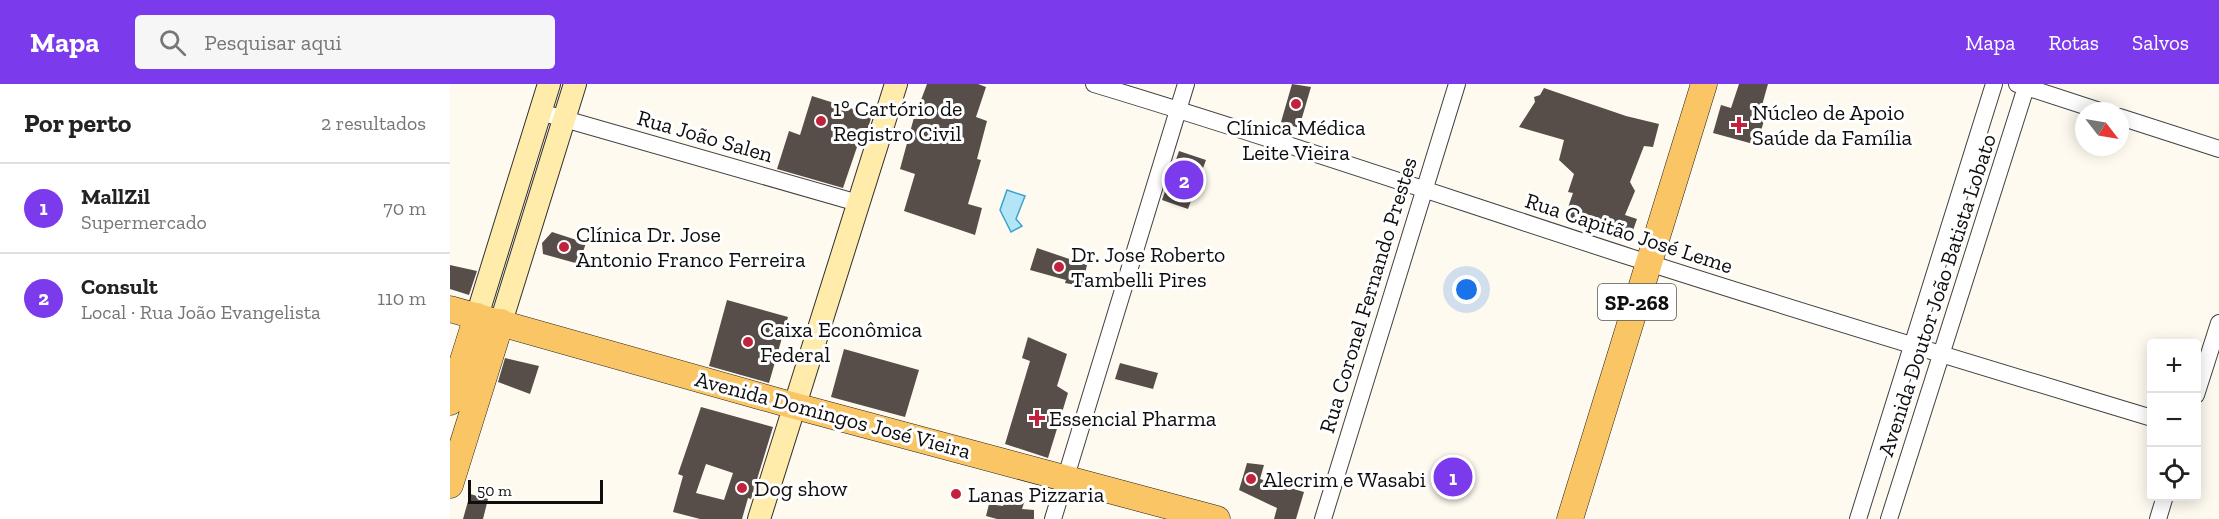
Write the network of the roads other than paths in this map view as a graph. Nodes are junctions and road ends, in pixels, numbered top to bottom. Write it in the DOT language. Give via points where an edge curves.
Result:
graph roads {
  1 [pos="549,84"];
  2 [pos="575,84"];
  3 [pos="896,84"];
  4 [pos="1094,84"];
  5 [pos="1186,84"];
  6 [pos="1457,84"];
  7 [pos="1704,84"];
  8 [pos="1994,84"];
  9 [pos="2024,85"];
  10 [pos="2075,102"];
  11 [pos="1178,109"];
  12 [pos="540,112"];
  13 [pos="564,119"];
  14 [pos="2129,120"];
  15 [pos="2219,149"];
  16 [pos="1424,190"];
  17 [pos="858,203"];
  18 [pos="1649,263"];
  19 [pos="450,309"];
  20 [pos="489,319"];
  21 [pos="2219,323"];
  22 [pos="1912,346"];
  23 [pos="1941,355"];
  24 [pos="2197,393"];
  25 [pos="450,402"];
  26 [pos="795,405"];
  27 [pos="2147,417"];
  28 [pos="1065,478"];
  29 [pos="450,485"];
  30 [pos="2163,501"];
  31 [pos="759,519"];
  32 [pos="1053,519"];
  33 [pos="1216,519"];
  34 [pos="1323,519"];
  35 [pos="1570,519"];
  36 [pos="1858,519"];
  37 [pos="1889,519"];
  38 [pos="2158,519"];
  1 -- 12 [label="main road"];
  2 -- 13 [label="main road"];
  3 -- 17 [label="main road"];
  4 -- 11 [label="street, Rua Capitão José Leme"];
  5 -- 11 [label="street"];
  6 -- 16 [label="street, Rua Coronel Fernando Prestes"];
  7 -- 18 [label="main road, SP-268"];
  8 -- 22 [label="street, Avenida Doutor João Batista Lobato"];
  9 -- 10 [label="street"];
  9 -- 23 [label="street, Avenida Doutor João Batista Lobato"];
  11 -- 16 [label="street, Rua Capitão José Leme"];
  11 -- 28 [label="street"];
  12 -- 13 [label="street, Rua João Salen"];
  12 -- 20 [label="main road"];
  13 -- 17 [label="street, Rua João Salen"];
  13 -- 20 [label="main road"];
  14 -- 15 [label="street"];
  16 -- 18 [label="street, Rua Capitão José Leme"];
  16 -- 34 [label="street, Rua Coronel Fernando Prestes"];
  17 -- 26 [label="main road"];
  18 -- 22 [label="street, Rua Capitão José Leme"];
  18 -- 35 [label="main road, SP-268"];
  19 -- 20 [label="main road, Avenida Domingos José Vieira"];
  20 -- 25 [label="main road"];
  20 -- 26 [label="main road, Avenida Domingos José Vieira"];
  20 -- 29 [label="main road"];
  21 -- 24 [label="street"];
  22 -- 23 [label="street, Rua Capitão José Leme"];
  22 -- 36 [label="street, Avenida Doutor João Batista Lobato"];
  23 -- 27 [label="street, Rua Capitão José Leme"];
  23 -- 37 [label="street, Avenida Doutor João Batista Lobato"];
  26 -- 28 [label="main road, Avenida Domingos José Vieira"];
  26 -- 31 [label="main road"];
  28 -- 32 [label="street"];
  28 -- 33 [label="main road, Avenida Domingos José Vieira"];
  30 -- 38 [label="street"];
}
